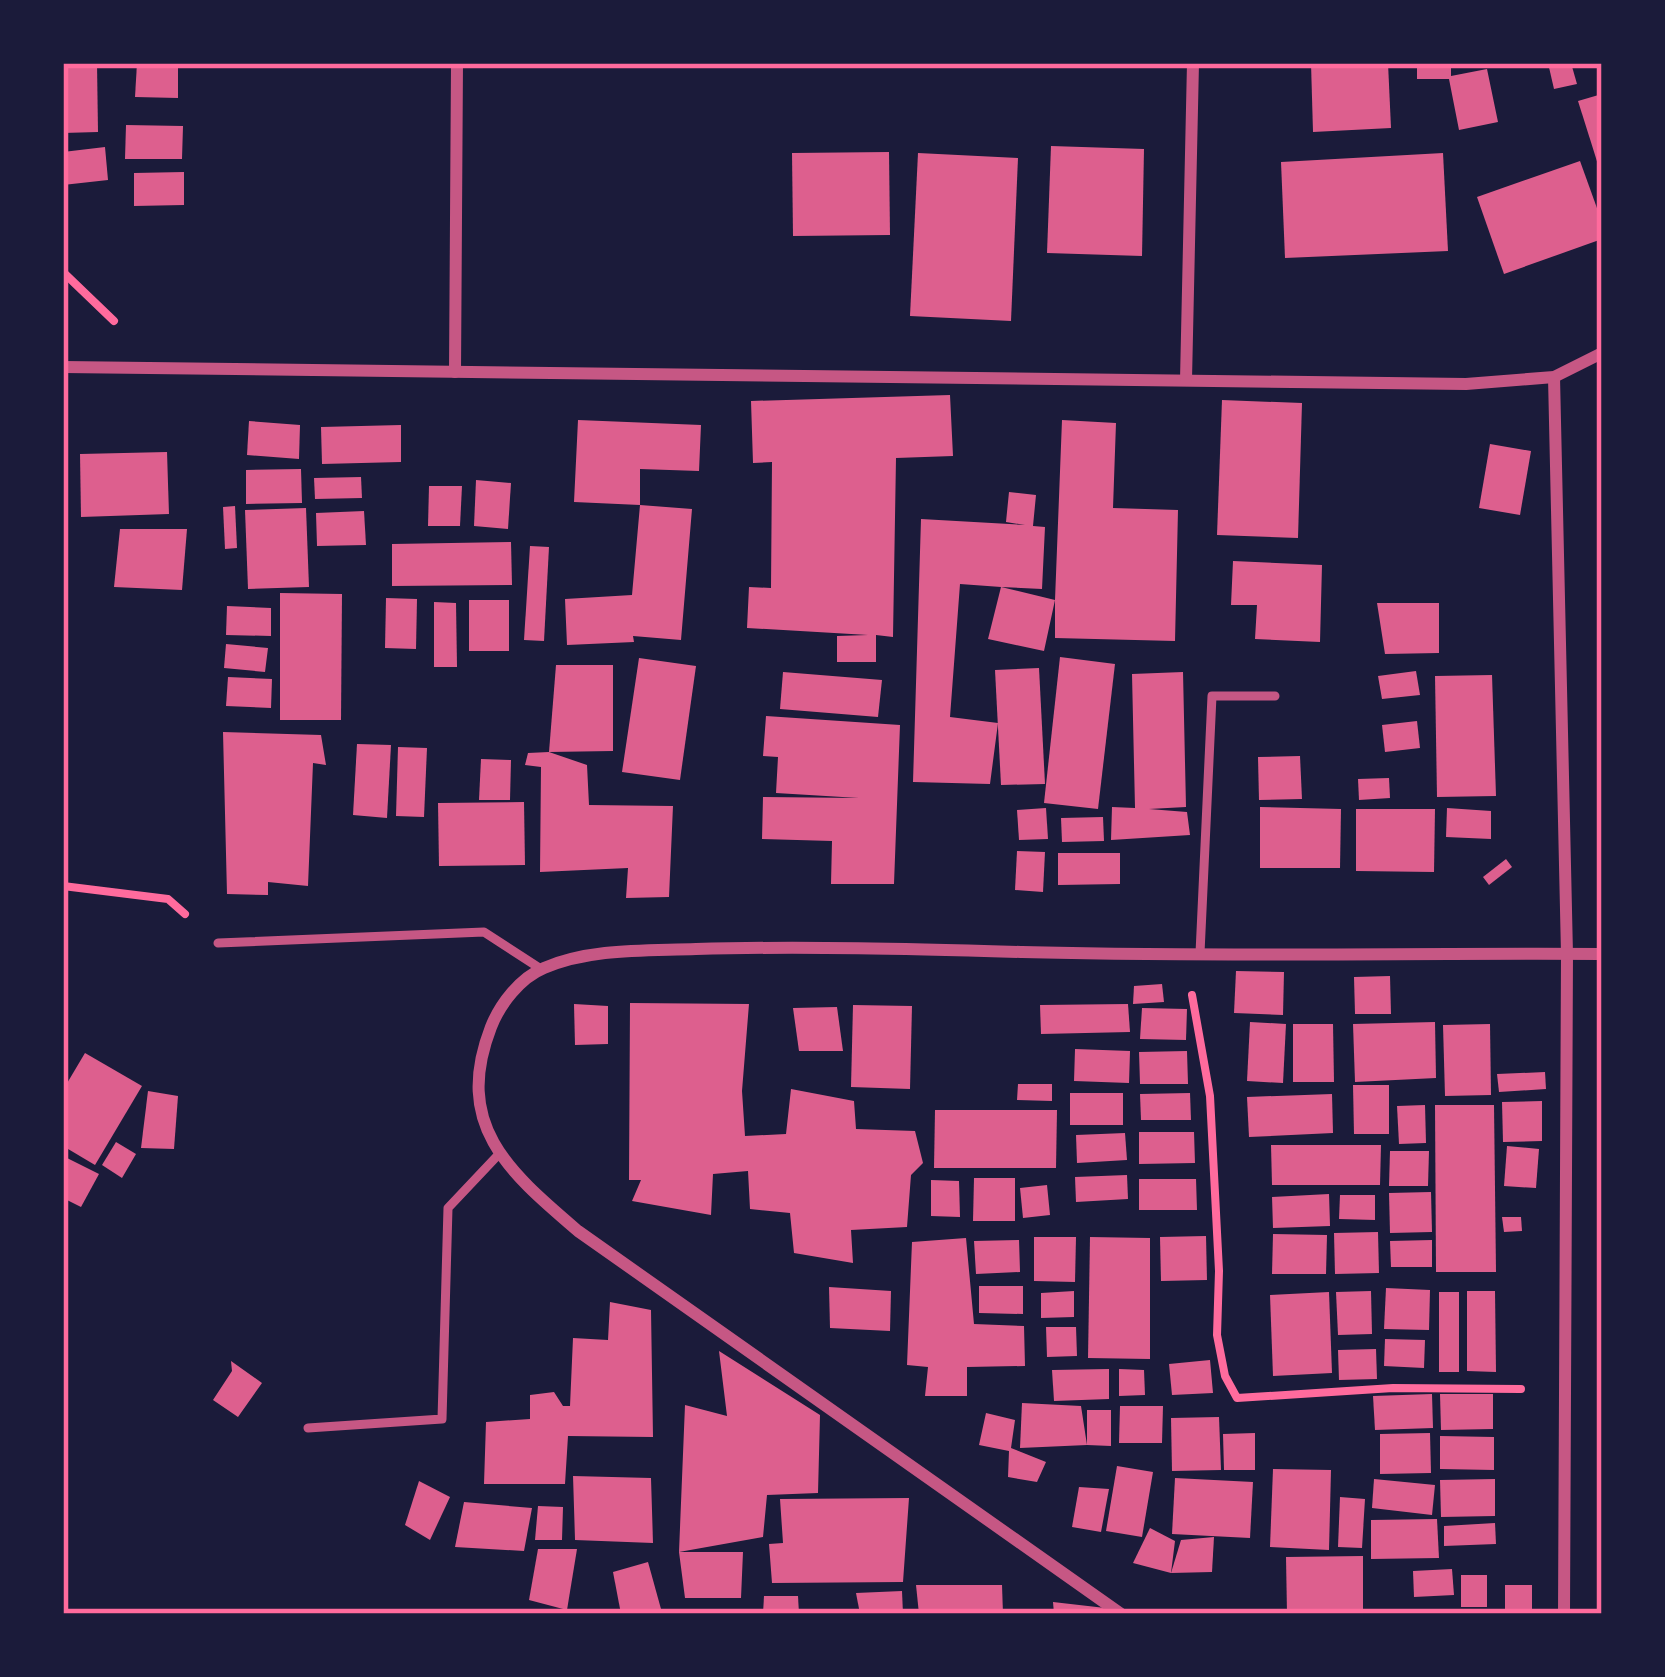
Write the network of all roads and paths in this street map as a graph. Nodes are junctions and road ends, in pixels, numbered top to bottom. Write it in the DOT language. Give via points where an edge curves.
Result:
graph roads {
  1 [pos="457,63"];
  2 [pos="1193,63"];
  3 [pos="1602,353"];
  4 [pos="63,367"];
  5 [pos="455,372"];
  6 [pos="1554,377"];
  7 [pos="1186,380"];
  8 [pos="1275,696"];
  9 [pos="63,886"];
  10 [pos="218,943"];
  11 [pos="1200,953"];
  12 [pos="1567,954"];
  13 [pos="1602,954"];
  14 [pos="541,969"];
  15 [pos="500,1154"];
  16 [pos="1564,1387"];
  17 [pos="308,1428"];
  18 [pos="1121,1614"];
  19 [pos="1564,1614"];
  1 -- 5 [label="street"];
  2 -- 7 [label="street"];
  3 -- 6 [label="street"];
  4 -- 5 [label="street"];
  5 -- 7 [label="street"];
  6 -- 7 [label="street" via="1466,384"];
  6 -- 12 [label="street"];
  8 -- 11 [label="lane" via="1212,696"];
  9 -- 10 [label="path" via="168,899"];
  10 -- 14 [label="lane" via="484,932"];
  11 -- 12 [label="street"];
  11 -- 14 [label="street" via="726,948 609,952"];
  11 -- 16 [label="path" via="1191,986 1210,1096 1216,1335 1237,1398"];
  12 -- 13 [label="street"];
  12 -- 16 [label="street"];
  14 -- 15 [label="street" via="500,1004 477,1064 477,1111"];
  15 -- 17 [label="lane" via="448,1208 442,1419"];
  15 -- 18 [label="street" via="578,1231"];
  16 -- 19 [label="street"];
}
